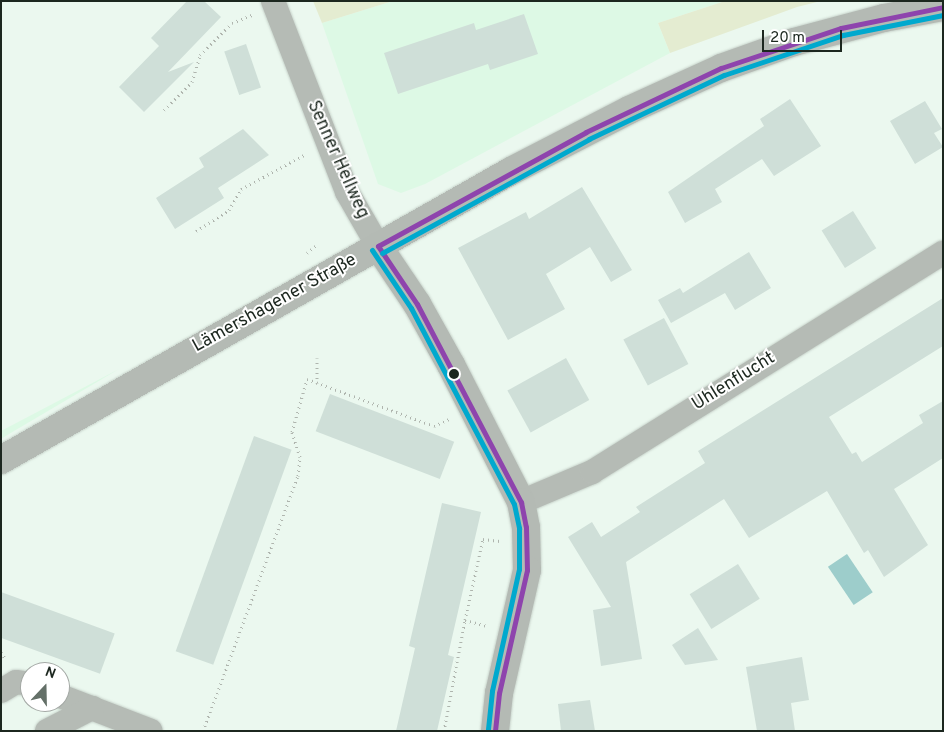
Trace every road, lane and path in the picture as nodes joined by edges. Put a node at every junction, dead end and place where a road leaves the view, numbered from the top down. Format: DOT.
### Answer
graph roads {
  1 [pos="274,3"];
  2 [pos="943,7"];
  3 [pos="164,110"];
  4 [pos="326,142"];
  5 [pos="196,231"];
  6 [pos="378,246"];
  7 [pos="943,253"];
  8 [pos="317,358"];
  9 [pos="317,383"];
  10 [pos="452,418"];
  11 [pos="1,460"];
  12 [pos="522,502"];
  13 [pos="527,543"];
  14 [pos="465,620"];
  15 [pos="514,633"];
  16 [pos="20,683"];
  17 [pos="1,691"];
  18 [pos="70,700"];
  19 [pos="92,708"];
  20 [pos="47,731"];
  21 [pos="151,731"];
  22 [pos="203,731"];
  23 [pos="444,731"];
  24 [pos="495,731"];
  1 -- 3 [label="path"];
  1 -- 4 [label="street, Senner Hellweg"];
  2 -- 6 [label="main road, Lämershagener Straße"];
  4 -- 5 [label="path"];
  4 -- 6 [label="street, Senner Hellweg"];
  6 -- 11 [label="main road, Lämershagener Straße"];
  6 -- 12 [label="main road, Senner Hellweg"];
  7 -- 12 [label="street, Uhlenflucht"];
  8 -- 9 [label="path"];
  9 -- 10 [label="path"];
  9 -- 22 [label="path"];
  12 -- 13 [label="main road, Senner Hellweg"];
  13 -- 14 [label="path"];
  13 -- 15 [label="main road, Senner Hellweg"];
  14 -- 15 [label="path"];
  14 -- 23 [label="path"];
  15 -- 24 [label="main road, Senner Hellweg"];
  16 -- 17 [label="street"];
  18 -- 19 [label="street"];
  19 -- 20 [label="street"];
  19 -- 21 [label="street"];
}
